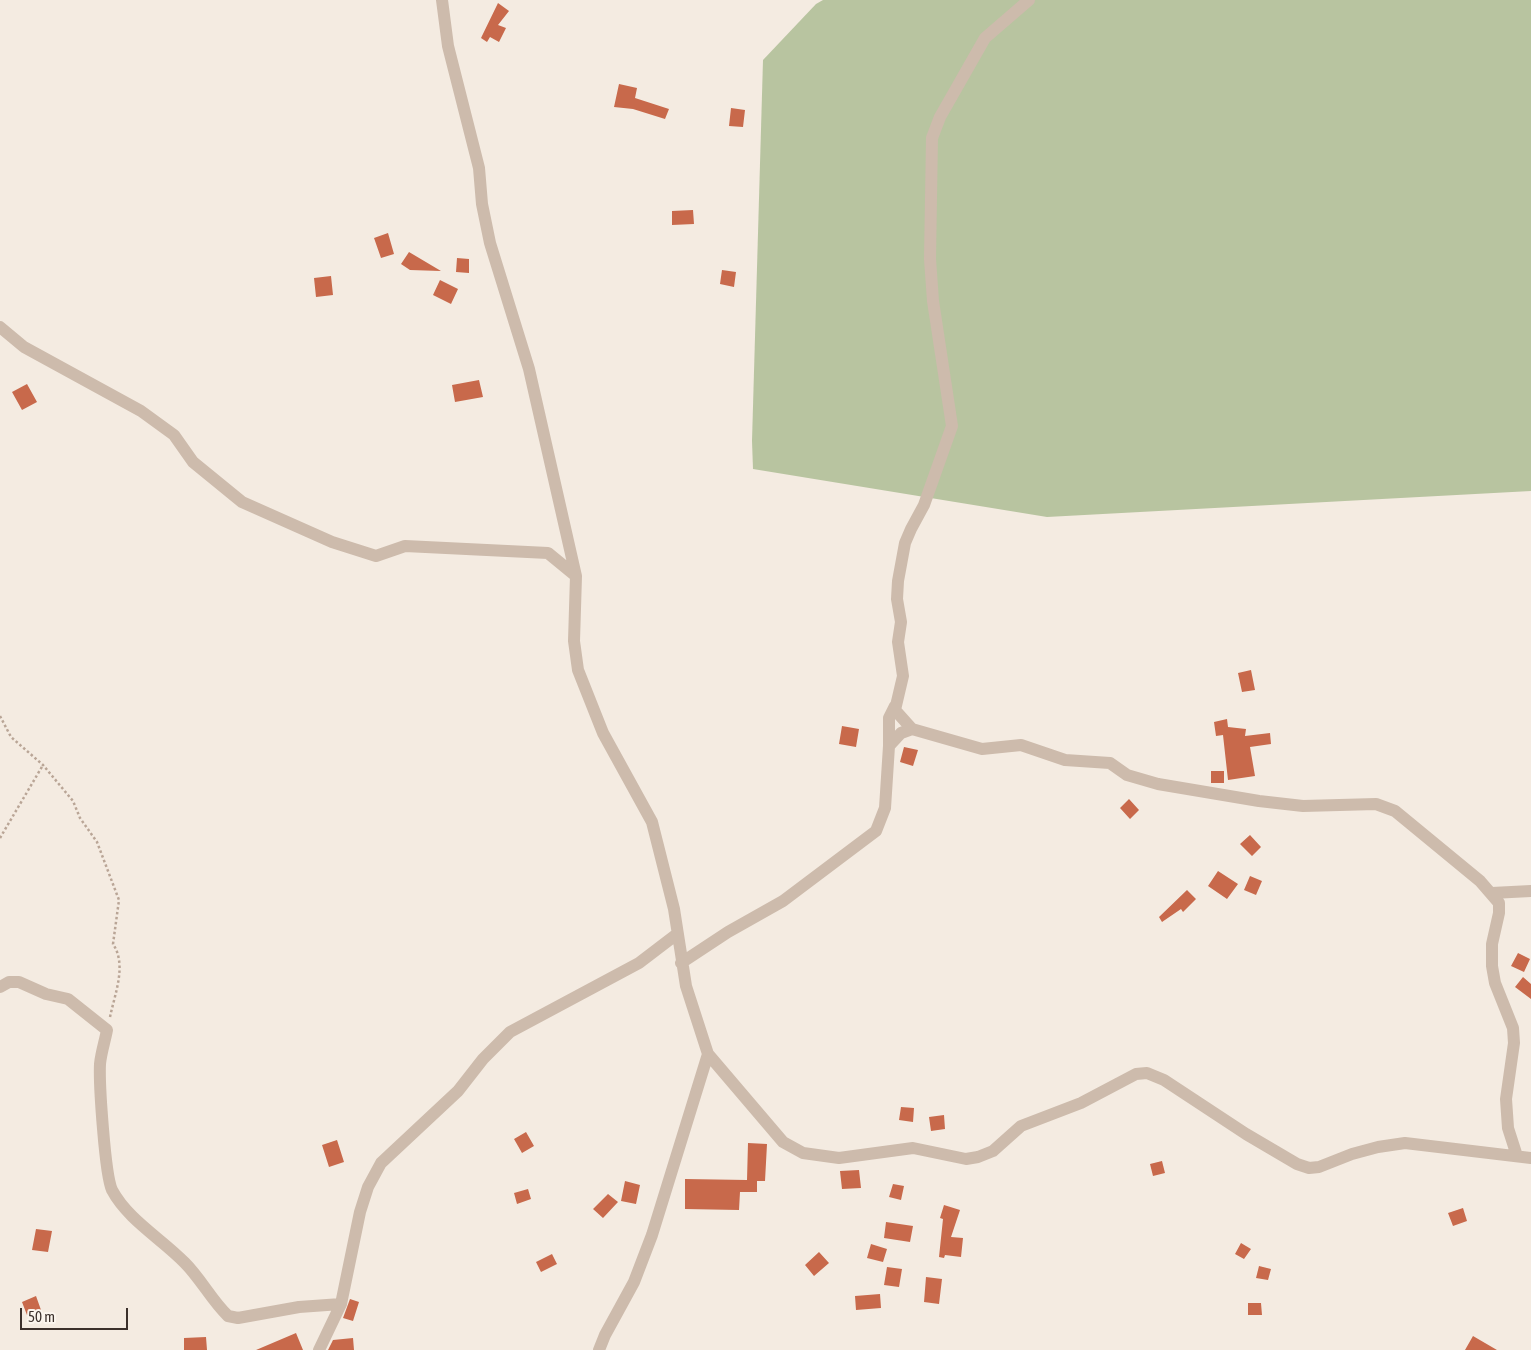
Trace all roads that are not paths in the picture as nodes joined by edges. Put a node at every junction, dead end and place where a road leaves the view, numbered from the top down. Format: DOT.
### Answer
graph roads {
  1 [pos="442,0"];
  2 [pos="1030,0"];
  3 [pos="0,326"];
  4 [pos="576,576"];
  5 [pos="895,706"];
  6 [pos="912,729"];
  7 [pos="889,746"];
  8 [pos="1531,892"];
  9 [pos="1492,893"];
  10 [pos="677,934"];
  11 [pos="681,963"];
  12 [pos="0,987"];
  13 [pos="708,1054"];
  14 [pos="1516,1156"];
  15 [pos="1531,1158"];
  16 [pos="341,1304"];
  17 [pos="319,1350"];
  18 [pos="600,1350"];
  1 -- 4 [label="street"];
  2 -- 5 [label="street"];
  3 -- 4 [label="street"];
  4 -- 10 [label="street"];
  5 -- 6 [label="street"];
  5 -- 7 [label="street"];
  6 -- 7 [label="street"];
  6 -- 9 [label="street"];
  7 -- 11 [label="street"];
  8 -- 9 [label="street"];
  9 -- 14 [label="street"];
  10 -- 11 [label="street"];
  10 -- 16 [label="street"];
  11 -- 13 [label="street"];
  12 -- 16 [label="street"];
  13 -- 14 [label="street"];
  13 -- 18 [label="street"];
  14 -- 15 [label="street"];
  16 -- 17 [label="street"];
}
